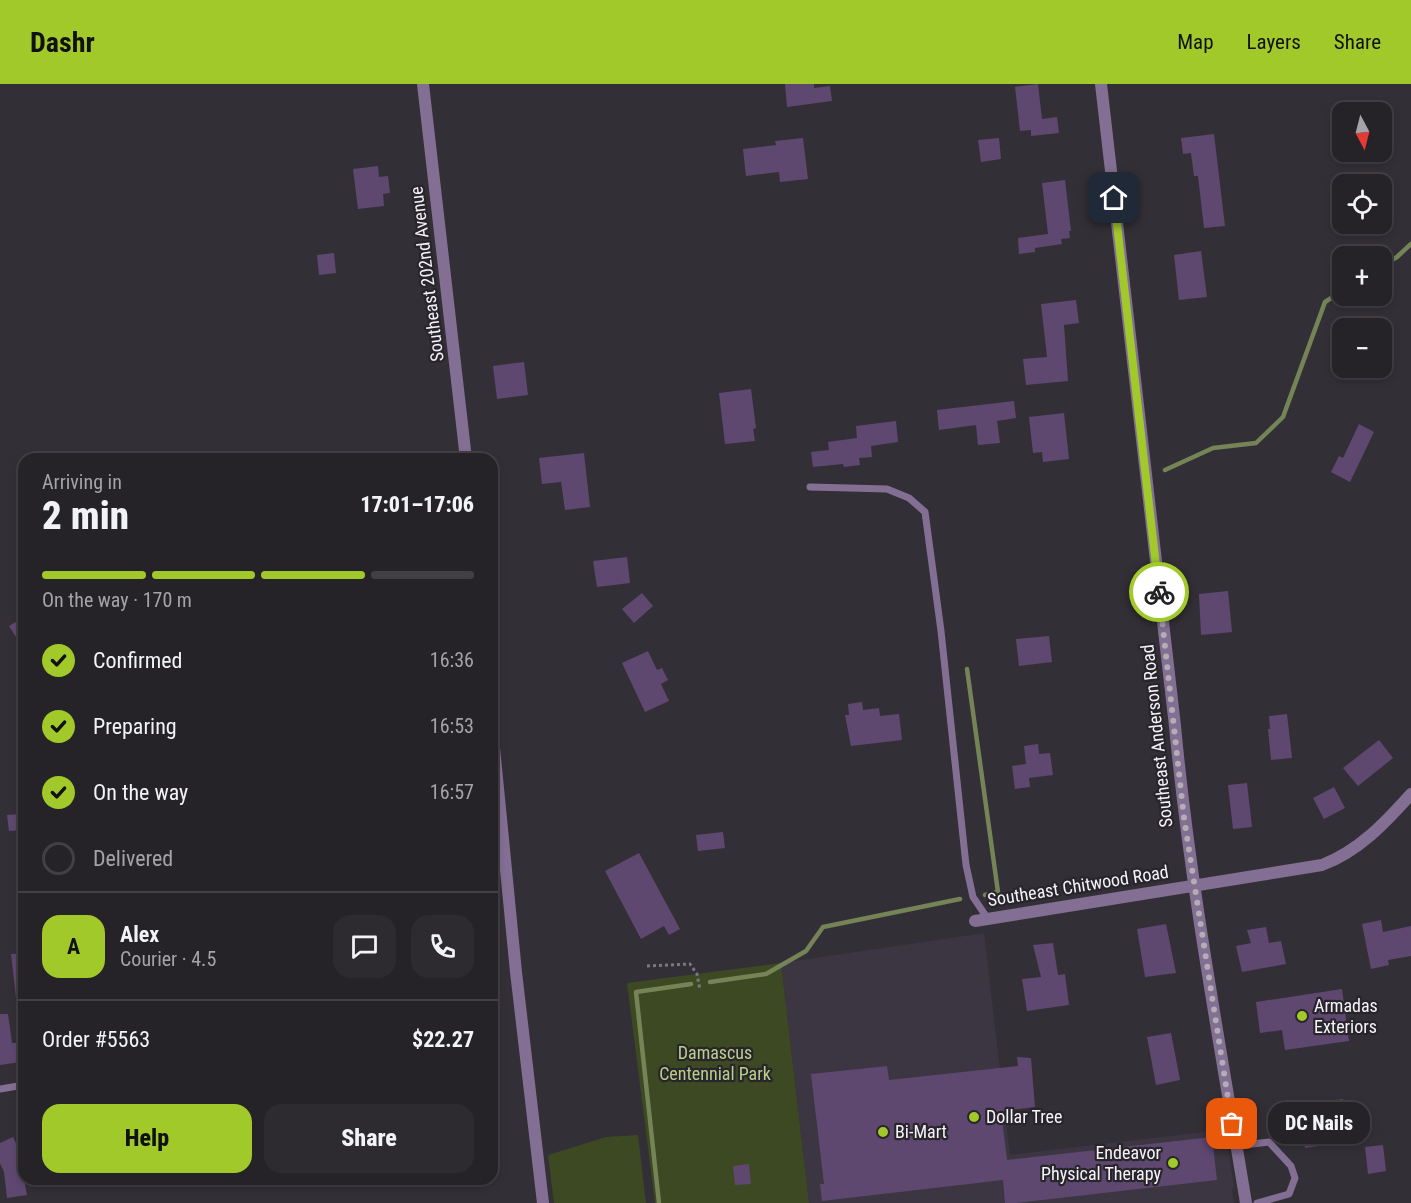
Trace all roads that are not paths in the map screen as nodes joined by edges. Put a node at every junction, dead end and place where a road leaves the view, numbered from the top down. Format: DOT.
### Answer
graph roads {
  1 [pos="423,84"];
  2 [pos="1101,84"];
  3 [pos="465,453"];
  4 [pos="810,487"];
  5 [pos="498,788"];
  6 [pos="1411,794"];
  7 [pos="1193,886"];
  8 [pos="988,919"];
  9 [pos="975,921"];
  10 [pos="18,1086"];
  11 [pos="0,1089"];
  12 [pos="1236,1146"];
  13 [pos="543,1203"];
  14 [pos="1246,1203"];
  15 [pos="1257,1203"];
  1 -- 3 [label="street, Southeast 202nd Avenue"];
  2 -- 7 [label="street, Southeast Anderson Road"];
  4 -- 8 [label="lane"];
  5 -- 13 [label="street"];
  6 -- 7 [label="street, Southeast Chitwood Road"];
  7 -- 8 [label="street, Southeast Chitwood Road"];
  7 -- 12 [label="street, Southeast Anderson Road"];
  8 -- 9 [label="street, Southeast Chitwood Road"];
  10 -- 11 [label="lane"];
  12 -- 14 [label="street, Southeast Anderson Road"];
  12 -- 15 [label="lane"];
}
